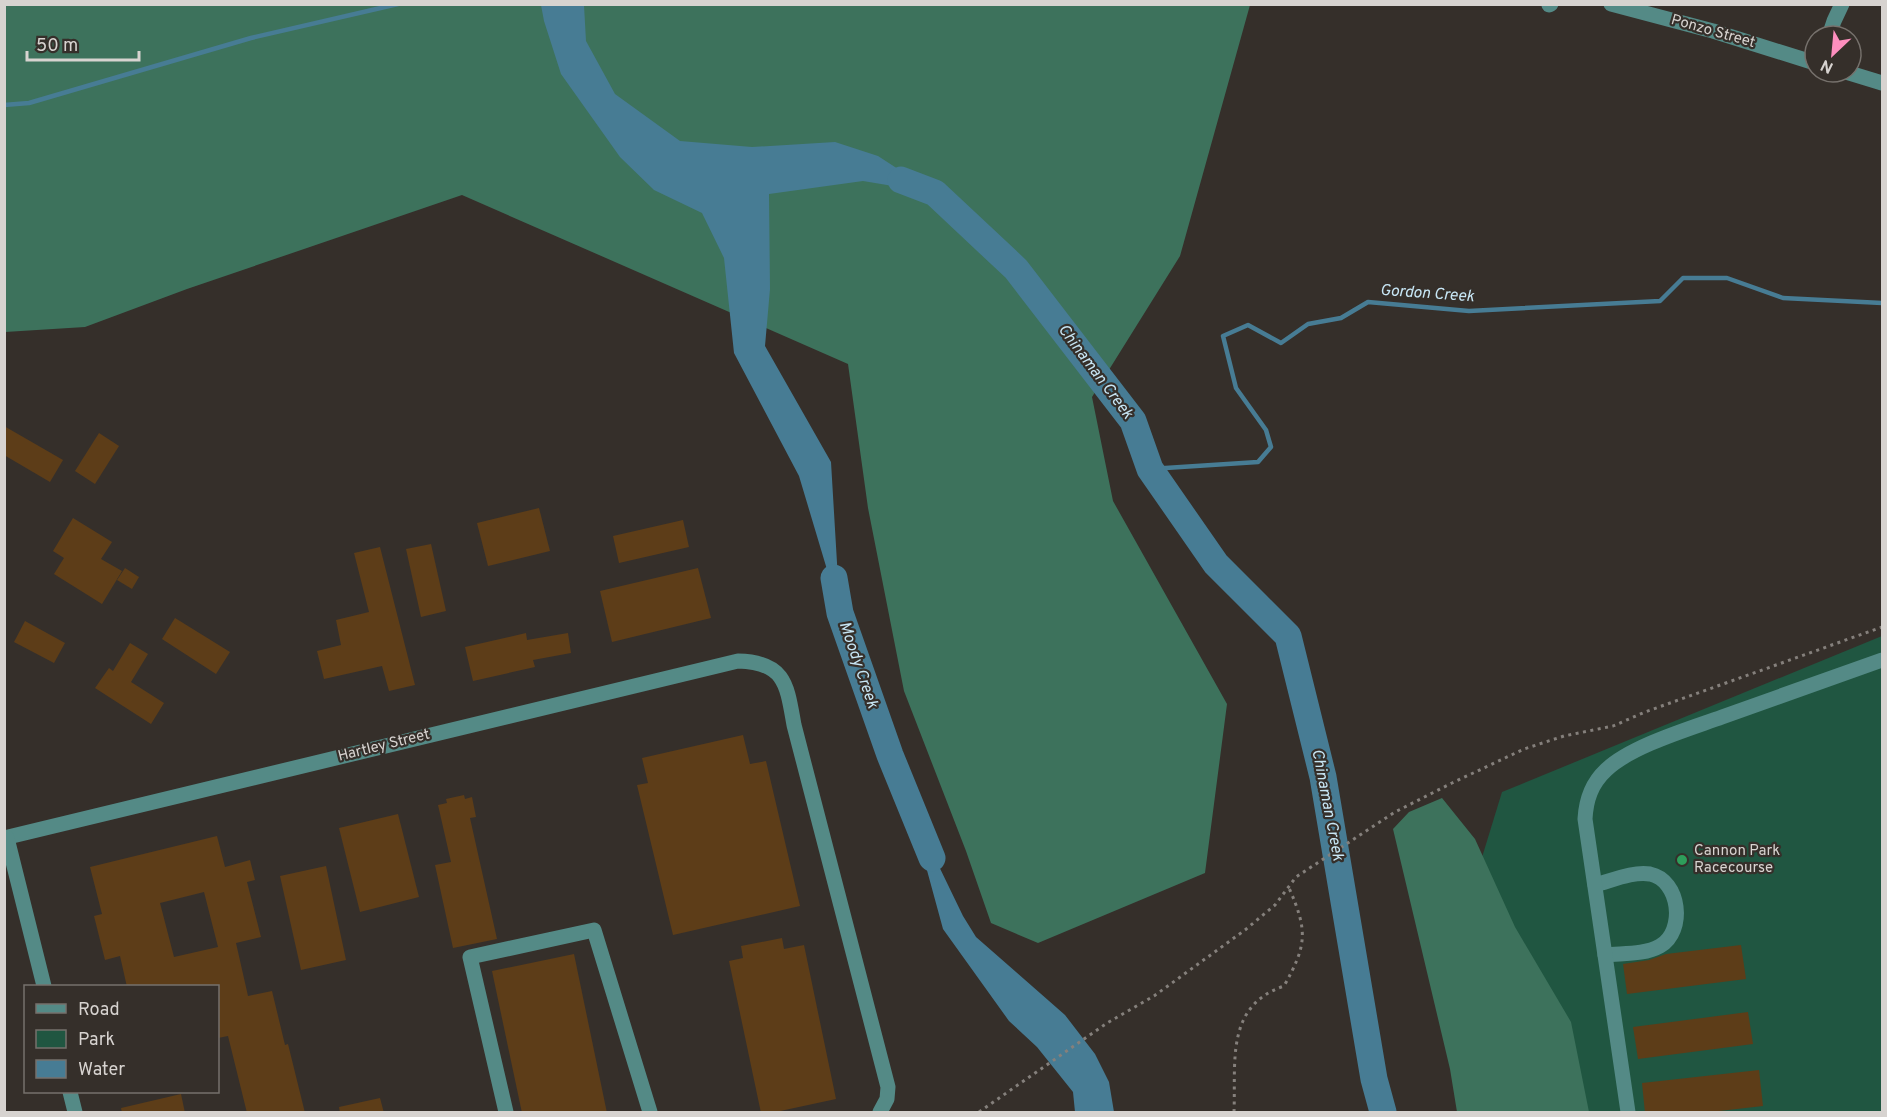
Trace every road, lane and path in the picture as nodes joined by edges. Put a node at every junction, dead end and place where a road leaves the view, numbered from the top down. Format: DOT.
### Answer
graph roads {
  1 [pos="1611,4"];
  2 [pos="1842,4"];
  3 [pos="1833,24"];
  4 [pos="1803,59"];
  5 [pos="1863,77"];
  6 [pos="1882,83"];
  7 [pos="1882,627"];
  8 [pos="1882,660"];
  9 [pos="6,838"];
  10 [pos="1595,885"];
  11 [pos="1288,887"];
  12 [pos="1605,955"];
  13 [pos="43,985"];
  14 [pos="70,1093"];
  15 [pos="882,1110"];
  16 [pos="75,1113"];
  17 [pos="506,1113"];
  18 [pos="650,1113"];
  19 [pos="979,1113"];
  20 [pos="1234,1113"];
  21 [pos="1628,1113"];
  1 -- 4 [label="street, Ponzo Street"];
  2 -- 3 [label="street"];
  5 -- 6 [label="street"];
  7 -- 11 [label="path"];
  8 -- 10 [label="street"];
  9 -- 13 [label="street"];
  9 -- 15 [label="street, Hartley Street"];
  10 -- 12 [label="street"];
  10 -- 12 [label="street"];
  11 -- 19 [label="path"];
  11 -- 20 [label="path"];
  12 -- 21 [label="street"];
  14 -- 16 [label="street"];
  17 -- 18 [label="street"];
}
